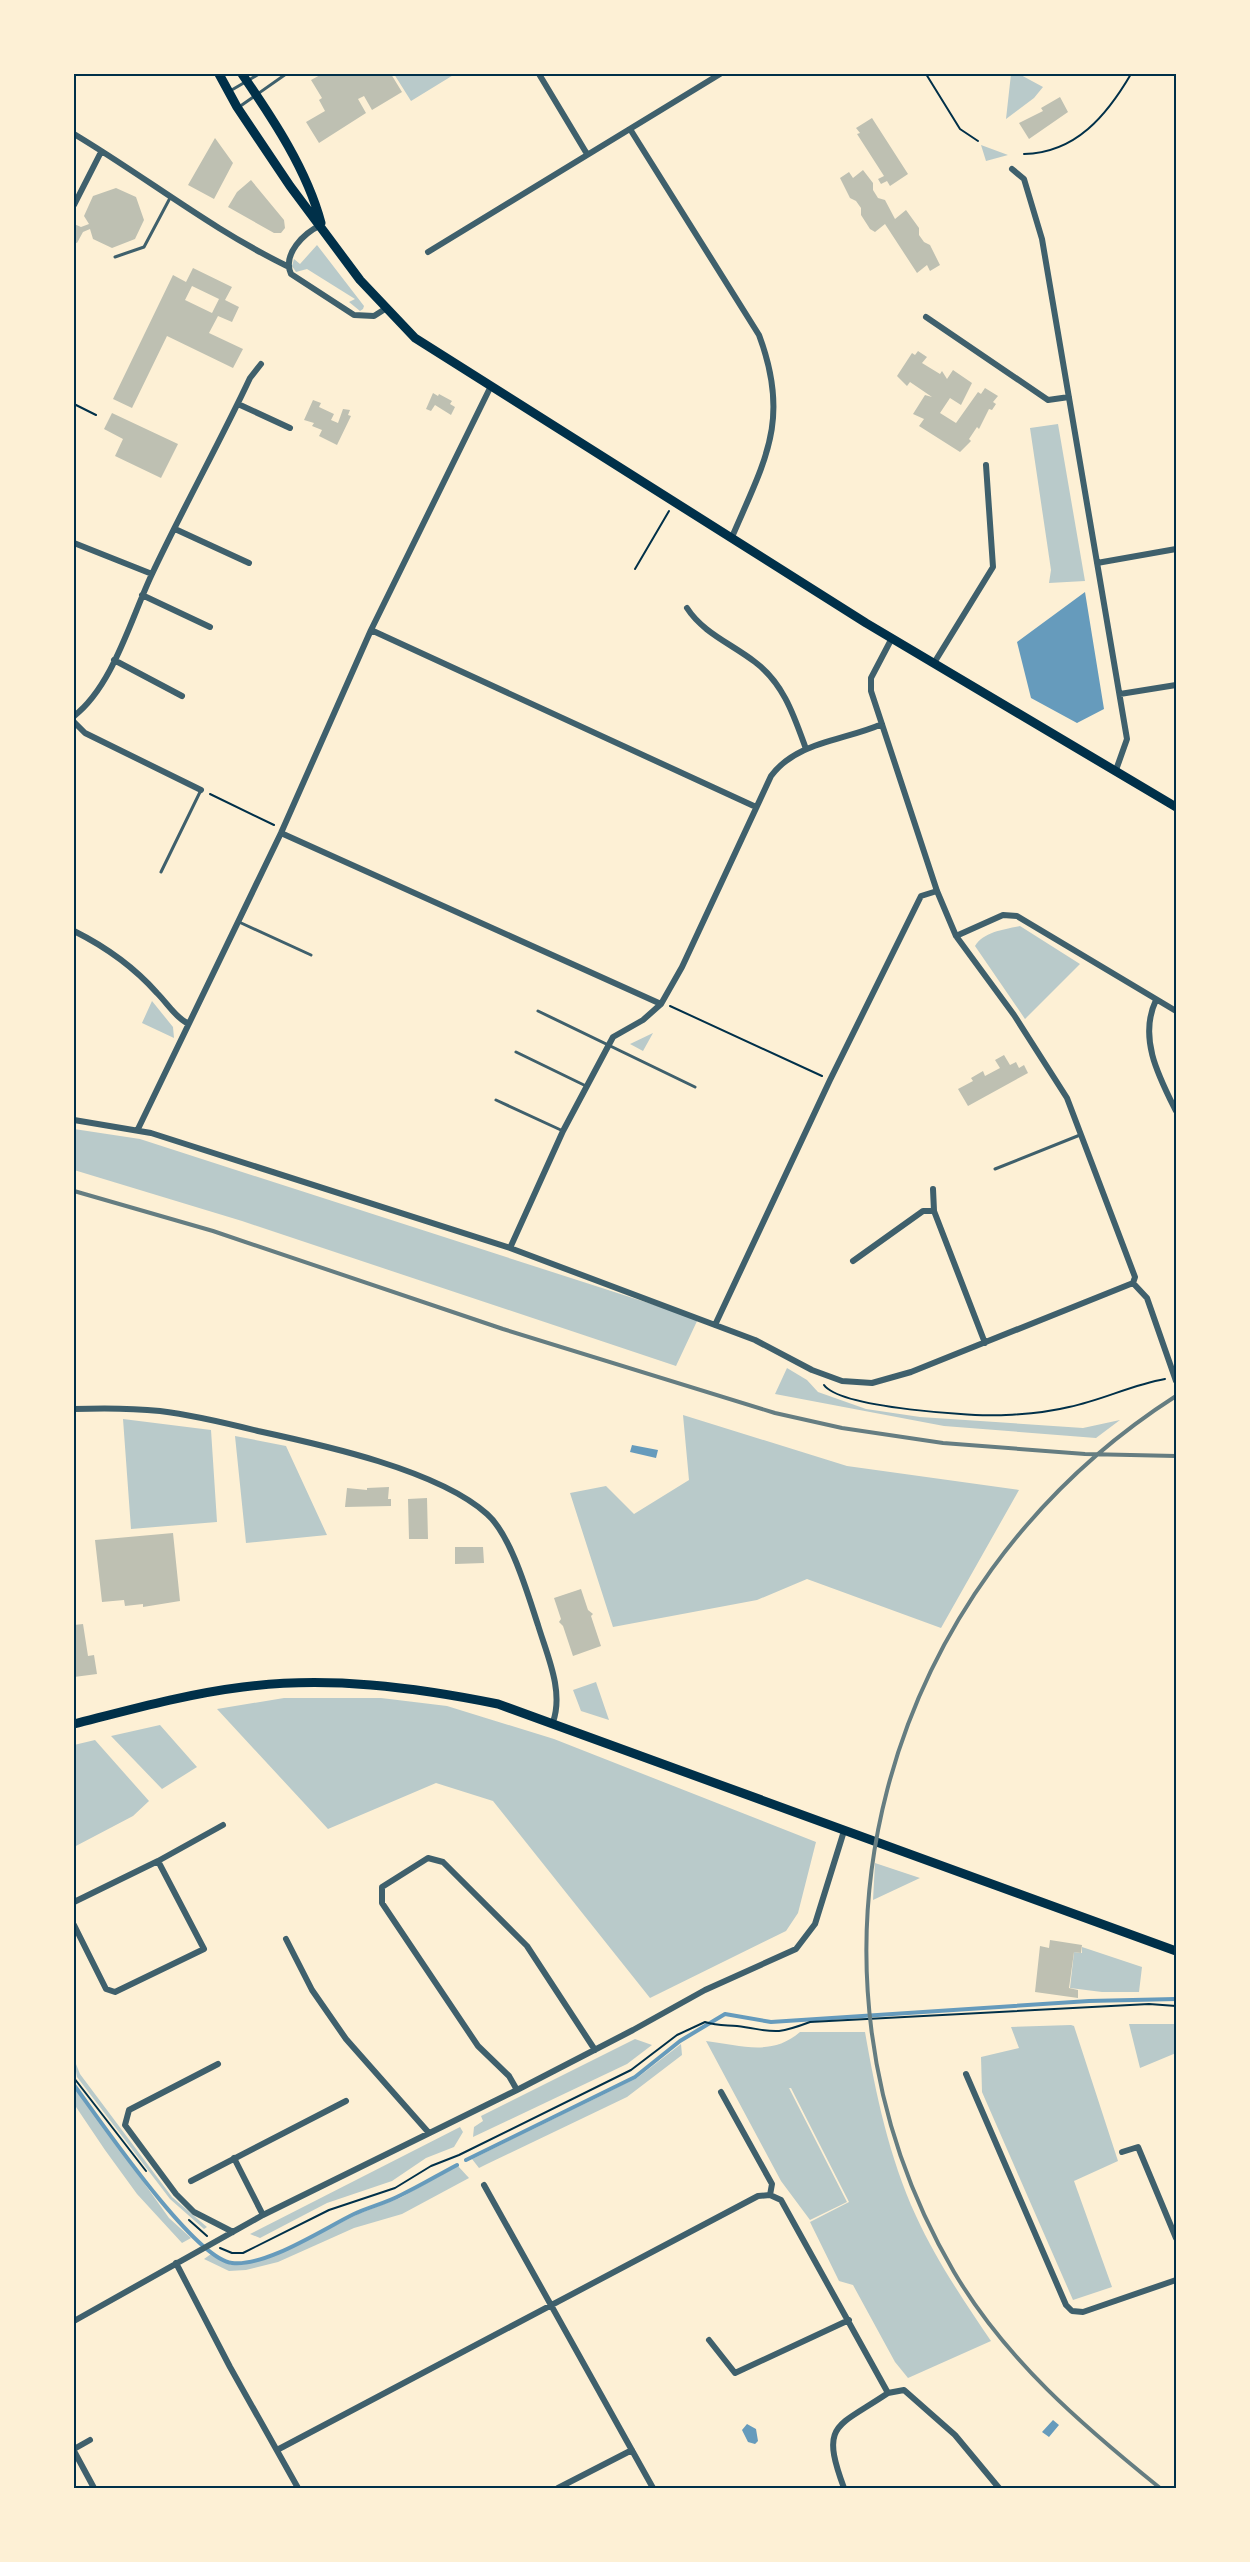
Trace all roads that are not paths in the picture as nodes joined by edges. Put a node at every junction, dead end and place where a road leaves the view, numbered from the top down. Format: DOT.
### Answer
graph roads {
  1 [pos="219,74"];
  2 [pos="259,74"];
  3 [pos="286,74"];
  4 [pos="539,74"];
  5 [pos="720,74"];
  6 [pos="244,77"];
  7 [pos="229,92"];
  8 [pos="257,95"];
  9 [pos="237,107"];
  10 [pos="630,129"];
  11 [pos="74,134"];
  12 [pos="101,152"];
  13 [pos="587,154"];
  14 [pos="1012,169"];
  15 [pos="170,198"];
  16 [pos="74,205"];
  17 [pos="321,225"];
  18 [pos="428,252"];
  19 [pos="115,257"];
  20 [pos="287,266"];
  21 [pos="385,309"];
  22 [pos="926,317"];
  23 [pos="261,364"];
  24 [pos="490,388"];
  25 [pos="1069,397"];
  26 [pos="238,404"];
  27 [pos="290,428"];
  28 [pos="986,465"];
  29 [pos="175,529"];
  30 [pos="732,537"];
  31 [pos="74,543"];
  32 [pos="1176,549"];
  33 [pos="249,563"];
  34 [pos="1097,563"];
  35 [pos="152,574"];
  36 [pos="142,595"];
  37 [pos="687,608"];
  38 [pos="210,627"];
  39 [pos="371,630"];
  40 [pos="892,638"];
  41 [pos="114,660"];
  42 [pos="934,663"];
  43 [pos="1176,685"];
  44 [pos="1120,694"];
  45 [pos="182,696"];
  46 [pos="74,716"];
  47 [pos="74,722"];
  48 [pos="882,724"];
  49 [pos="806,749"];
  50 [pos="1116,770"];
  51 [pos="201,790"];
  52 [pos="756,807"];
  53 [pos="1176,807"];
  54 [pos="281,833"];
  55 [pos="161,872"];
  56 [pos="937,891"];
  57 [pos="238,922"];
  58 [pos="74,931"];
  59 [pos="956,936"];
  60 [pos="311,955"];
  61 [pos="1156,1000"];
  62 [pos="661,1004"];
  63 [pos="538,1011"];
  64 [pos="1176,1011"];
  65 [pos="187,1023"];
  66 [pos="609,1044"];
  67 [pos="516,1052"];
  68 [pos="586,1086"];
  69 [pos="695,1087"];
  70 [pos="496,1100"];
  71 [pos="1176,1111"];
  72 [pos="74,1120"];
  73 [pos="138,1129"];
  74 [pos="563,1131"];
  75 [pos="1081,1134"];
  76 [pos="995,1168"];
  77 [pos="933,1189"];
  78 [pos="934,1211"];
  79 [pos="510,1248"];
  80 [pos="853,1261"];
  81 [pos="1133,1283"];
  82 [pos="715,1325"];
  83 [pos="985,1344"];
  84 [pos="1175,1379"];
  85 [pos="74,1409"];
  86 [pos="553,1722"];
  87 [pos="74,1724"];
  88 [pos="223,1825"];
  89 [pos="844,1831"];
  90 [pos="158,1861"];
  91 [pos="74,1902"];
  92 [pos="74,1925"];
  93 [pos="286,1938"];
  94 [pos="1176,1951"];
  95 [pos="595,2050"];
  96 [pos="218,2064"];
  97 [pos="966,2074"];
  98 [pos="517,2090"];
  99 [pos="721,2092"];
  100 [pos="346,2101"];
  101 [pos="429,2133"];
  102 [pos="1122,2152"];
  103 [pos="234,2158"];
  104 [pos="191,2181"];
  105 [pos="484,2185"];
  106 [pos="770,2195"];
  107 [pos="264,2215"];
  108 [pos="233,2232"];
  109 [pos="1176,2238"];
  110 [pos="176,2263"];
  111 [pos="1176,2280"];
  112 [pos="552,2306"];
  113 [pos="849,2320"];
  114 [pos="74,2321"];
  115 [pos="710,2340"];
  116 [pos="888,2393"];
  117 [pos="90,2440"];
  118 [pos="74,2450"];
  119 [pos="277,2450"];
  120 [pos="632,2450"];
  121 [pos="94,2488"];
  122 [pos="298,2488"];
  123 [pos="558,2488"];
  124 [pos="653,2488"];
  125 [pos="844,2488"];
  126 [pos="999,2488"];
  1 -- 7 [label="main road"];
  2 -- 6 [label="lane"];
  3 -- 8 [label="lane"];
  4 -- 13 [label="street"];
  5 -- 10 [label="street"];
  6 -- 7 [label="lane"];
  6 -- 8 [label="main road"];
  7 -- 9 [label="main road"];
  8 -- 9 [label="lane"];
  8 -- 17 [label="main road"];
  9 -- 17 [label="main road"];
  10 -- 13 [label="street"];
  10 -- 30 [label="street"];
  11 -- 12 [label="street"];
  12 -- 15 [label="street"];
  12 -- 16 [label="street"];
  13 -- 18 [label="street"];
  14 -- 25 [label="street"];
  15 -- 19 [label="lane"];
  15 -- 20 [label="street"];
  17 -- 20 [label="street"];
  17 -- 21 [label="main road"];
  20 -- 21 [label="street"];
  21 -- 24 [label="main road"];
  22 -- 25 [label="street"];
  23 -- 26 [label="street"];
  24 -- 30 [label="main road"];
  24 -- 39 [label="street"];
  25 -- 34 [label="street"];
  26 -- 27 [label="street"];
  26 -- 29 [label="street"];
  28 -- 42 [label="street"];
  29 -- 33 [label="street"];
  29 -- 35 [label="street"];
  30 -- 40 [label="main road"];
  31 -- 35 [label="street"];
  32 -- 34 [label="street"];
  34 -- 44 [label="street"];
  35 -- 36 [label="street"];
  36 -- 38 [label="street"];
  36 -- 41 [label="street"];
  37 -- 49 [label="street"];
  39 -- 52 [label="street"];
  39 -- 54 [label="street"];
  40 -- 42 [label="main road"];
  40 -- 48 [label="street"];
  41 -- 45 [label="street"];
  41 -- 46 [label="street"];
  42 -- 50 [label="main road"];
  43 -- 44 [label="street"];
  44 -- 50 [label="street"];
  47 -- 51 [label="street"];
  48 -- 49 [label="street"];
  48 -- 56 [label="street"];
  49 -- 52 [label="street"];
  50 -- 53 [label="main road"];
  51 -- 55 [label="lane"];
  52 -- 62 [label="street"];
  54 -- 57 [label="street"];
  54 -- 62 [label="street"];
  56 -- 59 [label="street"];
  56 -- 82 [label="street"];
  57 -- 60 [label="lane"];
  57 -- 65 [label="street"];
  58 -- 65 [label="street"];
  59 -- 61 [label="street"];
  59 -- 75 [label="street"];
  61 -- 64 [label="street"];
  61 -- 71 [label="street"];
  62 -- 66 [label="street"];
  63 -- 66 [label="lane"];
  65 -- 73 [label="street"];
  66 -- 68 [label="street"];
  66 -- 69 [label="lane"];
  67 -- 68 [label="lane"];
  68 -- 74 [label="street"];
  70 -- 74 [label="lane"];
  72 -- 73 [label="street"];
  73 -- 79 [label="street"];
  74 -- 79 [label="street"];
  75 -- 76 [label="lane"];
  75 -- 81 [label="street"];
  77 -- 78 [label="street"];
  78 -- 80 [label="street"];
  78 -- 83 [label="street"];
  79 -- 82 [label="street"];
  81 -- 83 [label="street"];
  81 -- 84 [label="street"];
  82 -- 83 [label="street"];
  85 -- 86 [label="street"];
  86 -- 87 [label="main road"];
  86 -- 89 [label="main road"];
  88 -- 90 [label="street"];
  89 -- 94 [label="main road"];
  89 -- 95 [label="street"];
  90 -- 91 [label="street"];
  90 -- 92 [label="street"];
  93 -- 101 [label="street"];
  95 -- 98 [label="street"];
  95 -- 98 [label="street"];
  96 -- 108 [label="street"];
  97 -- 111 [label="street"];
  98 -- 101 [label="street"];
  99 -- 106 [label="street"];
  100 -- 103 [label="street"];
  101 -- 107 [label="street"];
  102 -- 109 [label="street"];
  103 -- 104 [label="street"];
  103 -- 107 [label="street"];
  105 -- 112 [label="street"];
  106 -- 112 [label="street"];
  106 -- 113 [label="street"];
  107 -- 108 [label="street"];
  108 -- 110 [label="street"];
  110 -- 114 [label="street"];
  110 -- 119 [label="street"];
  112 -- 119 [label="street"];
  112 -- 120 [label="street"];
  113 -- 115 [label="street"];
  113 -- 116 [label="street"];
  116 -- 125 [label="street"];
  116 -- 126 [label="street"];
  117 -- 118 [label="street"];
  118 -- 121 [label="street"];
  119 -- 122 [label="street"];
  120 -- 123 [label="street"];
  120 -- 124 [label="street"];
}
